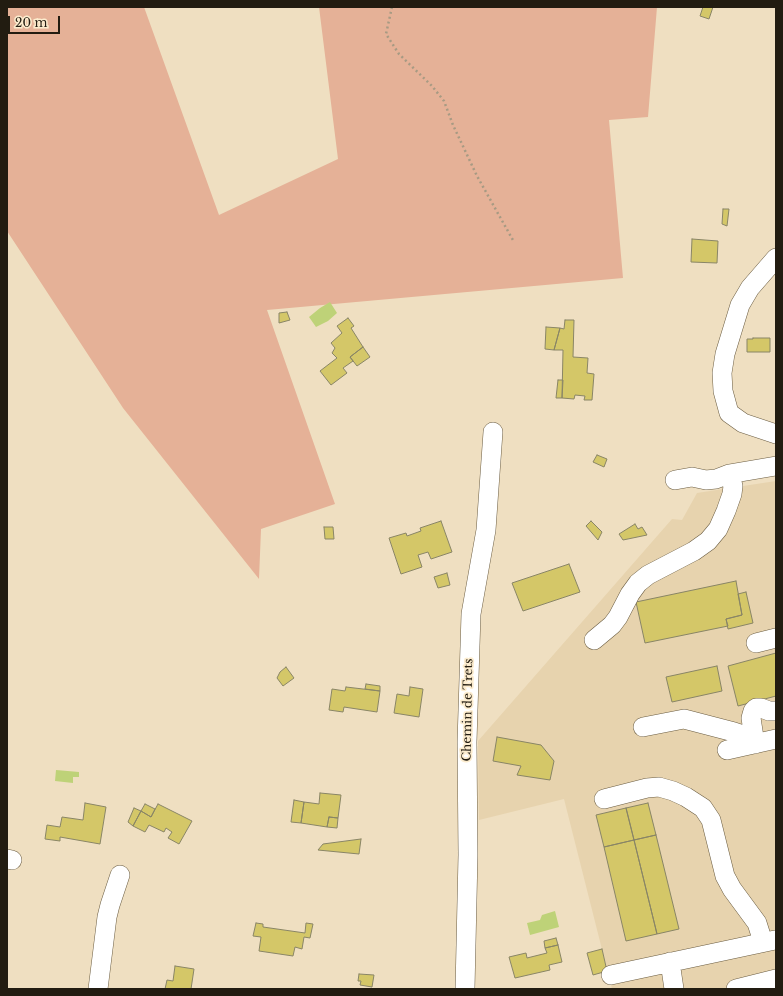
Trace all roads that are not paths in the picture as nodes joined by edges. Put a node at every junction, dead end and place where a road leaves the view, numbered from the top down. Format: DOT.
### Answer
graph roads {
  1 [pos="776,258"];
  2 [pos="493,432"];
  3 [pos="776,434"];
  4 [pos="776,466"];
  5 [pos="730,474"];
  6 [pos="675,480"];
  7 [pos="776,638"];
  8 [pos="594,640"];
  9 [pos="756,643"];
  10 [pos="776,711"];
  11 [pos="643,727"];
  12 [pos="776,739"];
  13 [pos="755,744"];
  14 [pos="727,750"];
  15 [pos="604,798"];
  16 [pos="120,875"];
  17 [pos="770,941"];
  18 [pos="670,962"];
  19 [pos="611,975"];
  20 [pos="776,979"];
  21 [pos="98,989"];
  22 [pos="465,989"];
  23 [pos="674,989"];
  24 [pos="736,989"];
  1 -- 3 [label="street"];
  2 -- 22 [label="street, Chemin de Trets"];
  4 -- 5 [label="street"];
  5 -- 6 [label="street"];
  5 -- 8 [label="street"];
  7 -- 9 [label="street"];
  10 -- 13 [label="street"];
  11 -- 13 [label="street"];
  12 -- 13 [label="street"];
  13 -- 14 [label="street"];
  15 -- 17 [label="street"];
  16 -- 21 [label="street"];
  17 -- 18 [label="street"];
  18 -- 19 [label="street"];
  18 -- 23 [label="street"];
  20 -- 24 [label="street"];
}
